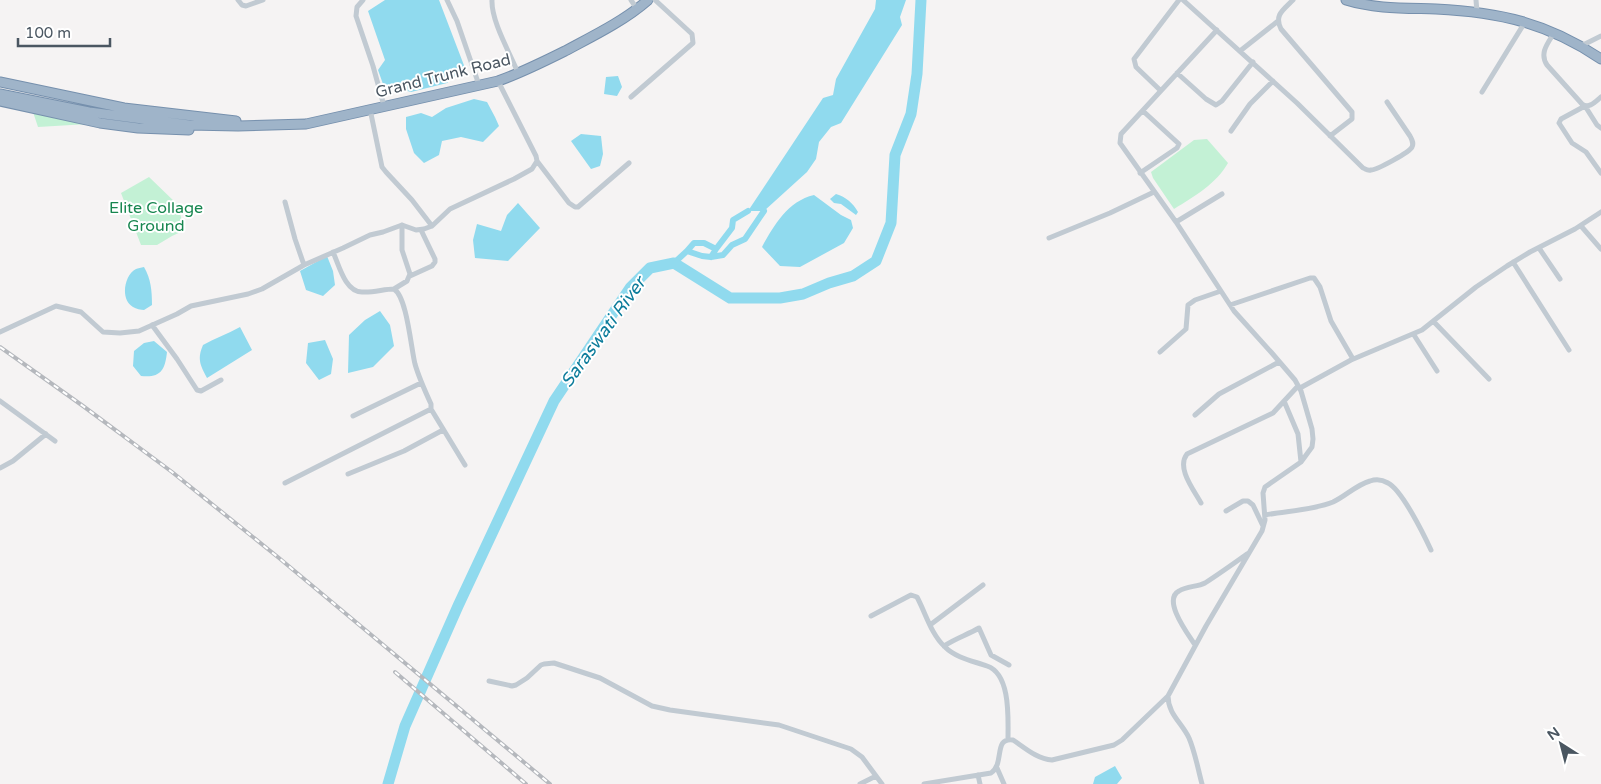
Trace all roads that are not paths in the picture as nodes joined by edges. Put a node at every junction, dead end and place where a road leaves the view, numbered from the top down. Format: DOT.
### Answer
graph roads {
  1 [pos="238,0"];
  2 [pos="263,0"];
  3 [pos="363,0"];
  4 [pos="447,0"];
  5 [pos="492,0"];
  6 [pos="631,0"];
  7 [pos="648,0"];
  8 [pos="655,0"];
  9 [pos="1183,0"];
  10 [pos="1293,0"];
  11 [pos="1346,0"];
  12 [pos="1476,0"];
  13 [pos="637,9"];
  14 [pos="1477,12"];
  15 [pos="1278,21"];
  16 [pos="1526,22"];
  17 [pos="1217,30"];
  18 [pos="1554,33"];
  19 [pos="1601,36"];
  20 [pos="1582,46"];
  21 [pos="1240,51"];
  22 [pos="1601,59"];
  23 [pos="1252,62"];
  24 [pos="1177,73"];
  25 [pos="519,74"];
  26 [pos="498,81"];
  27 [pos="1274,81"];
  28 [pos="0,82"];
  29 [pos="480,85"];
  30 [pos="1160,90"];
  31 [pos="1482,92"];
  32 [pos="0,94"];
  33 [pos="631,97"];
  34 [pos="1601,97"];
  35 [pos="0,101"];
  36 [pos="1387,102"];
  37 [pos="384,106"];
  38 [pos="1585,106"];
  39 [pos="0,107"];
  40 [pos="370,109"];
  41 [pos="1143,110"];
  42 [pos="139,124"];
  43 [pos="306,124"];
  44 [pos="258,125"];
  45 [pos="1601,128"];
  46 [pos="151,129"];
  47 [pos="1231,131"];
  48 [pos="1330,136"];
  49 [pos="537,161"];
  50 [pos="630,163"];
  51 [pos="1140,173"];
  52 [pos="1601,173"];
  53 [pos="1154,192"];
  54 [pos="1222,194"];
  55 [pos="285,202"];
  56 [pos="1601,212"];
  57 [pos="1176,222"];
  58 [pos="402,224"];
  59 [pos="432,226"];
  60 [pos="1581,226"];
  61 [pos="421,230"];
  62 [pos="1049,238"];
  63 [pos="1539,248"];
  64 [pos="1601,249"];
  65 [pos="333,252"];
  66 [pos="1513,262"];
  67 [pos="304,265"];
  68 [pos="410,276"];
  69 [pos="1560,279"];
  70 [pos="394,289"];
  71 [pos="1221,291"];
  72 [pos="1230,306"];
  73 [pos="1434,322"];
  74 [pos="152,325"];
  75 [pos="0,332"];
  76 [pos="1414,335"];
  77 [pos="1570,350"];
  78 [pos="1160,352"];
  79 [pos="1353,359"];
  80 [pos="1279,362"];
  81 [pos="1437,372"];
  82 [pos="1489,379"];
  83 [pos="221,380"];
  84 [pos="421,383"];
  85 [pos="1299,387"];
  86 [pos="0,401"];
  87 [pos="1284,401"];
  88 [pos="431,409"];
  89 [pos="1195,415"];
  90 [pos="353,416"];
  91 [pos="443,430"];
  92 [pos="46,434"];
  93 [pos="55,440"];
  94 [pos="1301,462"];
  95 [pos="465,465"];
  96 [pos="0,468"];
  97 [pos="348,474"];
  98 [pos="285,483"];
  99 [pos="1201,503"];
  100 [pos="1226,511"];
  101 [pos="1265,515"];
  102 [pos="1263,526"];
  103 [pos="1431,550"];
  104 [pos="1249,553"];
  105 [pos="983,585"];
  106 [pos="871,616"];
  107 [pos="930,625"];
  108 [pos="1195,645"];
  109 [pos="944,646"];
  110 [pos="1009,665"];
  111 [pos="489,681"];
  112 [pos="1168,696"];
  113 [pos="1008,739"];
  114 [pos="997,768"];
  115 [pos="978,775"];
  116 [pos="876,776"];
  117 [pos="860,784"];
  118 [pos="882,784"];
  119 [pos="924,784"];
  120 [pos="980,784"];
  121 [pos="1004,784"];
  122 [pos="1202,784"];
  1 -- 2 [label="street"];
  3 -- 37 [label="street"];
  4 -- 29 [label="street"];
  5 -- 25 [label="street"];
  6 -- 13 [label="street"];
  7 -- 13 [label="highway, Grand Trunk Road"];
  8 -- 33 [label="street"];
  9 -- 17 [label="street"];
  9 -- 30 [label="street"];
  10 -- 15 [label="street"];
  11 -- 14 [label="highway"];
  12 -- 14 [label="street"];
  13 -- 25 [label="highway, Grand Trunk Road"];
  14 -- 16 [label="highway"];
  15 -- 21 [label="street"];
  15 -- 48 [label="street"];
  16 -- 18 [label="highway"];
  16 -- 31 [label="street"];
  17 -- 21 [label="street"];
  17 -- 24 [label="street"];
  18 -- 20 [label="highway"];
  18 -- 38 [label="street"];
  19 -- 20 [label="street"];
  20 -- 22 [label="highway"];
  21 -- 23 [label="street"];
  23 -- 24 [label="street"];
  23 -- 27 [label="street"];
  24 -- 30 [label="street"];
  25 -- 26 [label="highway, Grand Trunk Road"];
  26 -- 29 [label="highway, Grand Trunk Road"];
  26 -- 49 [label="street"];
  27 -- 47 [label="street"];
  27 -- 48 [label="street"];
  28 -- 44 [label="highway"];
  29 -- 37 [label="highway, Grand Trunk Road"];
  30 -- 41 [label="street"];
  32 -- 42 [label="highway"];
  34 -- 38 [label="street"];
  35 -- 42 [label="highway"];
  36 -- 48 [label="street"];
  37 -- 40 [label="highway, Grand Trunk Road"];
  38 -- 45 [label="street"];
  38 -- 52 [label="street"];
  39 -- 46 [label="highway"];
  40 -- 43 [label="highway, Grand Trunk Road"];
  40 -- 59 [label="street"];
  41 -- 51 [label="street"];
  41 -- 51 [label="street"];
  42 -- 44 [label="highway"];
  42 -- 46 [label="highway"];
  43 -- 44 [label="highway, Grand Trunk Road"];
  43 -- 46 [label="highway"];
  49 -- 50 [label="street"];
  49 -- 59 [label="street"];
  51 -- 53 [label="street"];
  53 -- 57 [label="street"];
  53 -- 62 [label="street"];
  54 -- 57 [label="street"];
  55 -- 67 [label="street"];
  56 -- 60 [label="street"];
  57 -- 71 [label="street"];
  58 -- 61 [label="street"];
  58 -- 65 [label="street"];
  58 -- 68 [label="street"];
  59 -- 61 [label="street"];
  60 -- 63 [label="street"];
  60 -- 64 [label="street"];
  61 -- 68 [label="street"];
  63 -- 66 [label="street"];
  63 -- 69 [label="street"];
  65 -- 67 [label="street"];
  65 -- 70 [label="street"];
  66 -- 73 [label="street"];
  66 -- 77 [label="street"];
  67 -- 74 [label="street"];
  68 -- 70 [label="street"];
  70 -- 84 [label="street"];
  71 -- 72 [label="street"];
  71 -- 78 [label="street"];
  72 -- 79 [label="street"];
  72 -- 80 [label="street"];
  73 -- 76 [label="street"];
  73 -- 82 [label="street"];
  74 -- 75 [label="street"];
  74 -- 83 [label="street"];
  76 -- 79 [label="street"];
  76 -- 81 [label="street"];
  79 -- 85 [label="street"];
  80 -- 85 [label="street"];
  80 -- 89 [label="street"];
  84 -- 88 [label="street"];
  84 -- 90 [label="street"];
  85 -- 87 [label="street"];
  85 -- 94 [label="street"];
  86 -- 92 [label="street"];
  87 -- 94 [label="street"];
  87 -- 99 [label="street"];
  88 -- 91 [label="street"];
  88 -- 98 [label="street"];
  91 -- 95 [label="street"];
  91 -- 97 [label="street"];
  92 -- 93 [label="street"];
  92 -- 96 [label="street"];
  94 -- 101 [label="street"];
  100 -- 102 [label="street"];
  101 -- 102 [label="street"];
  101 -- 103 [label="street"];
  102 -- 104 [label="street"];
  104 -- 108 [label="street"];
  104 -- 108 [label="street"];
  105 -- 107 [label="street"];
  106 -- 107 [label="street"];
  107 -- 109 [label="street"];
  108 -- 112 [label="street"];
  109 -- 110 [label="street"];
  109 -- 113 [label="street"];
  111 -- 116 [label="street"];
  112 -- 113 [label="street"];
  112 -- 122 [label="street"];
  113 -- 114 [label="street"];
  114 -- 115 [label="street"];
  114 -- 121 [label="street"];
  115 -- 119 [label="street"];
  115 -- 120 [label="street"];
  116 -- 117 [label="street"];
  116 -- 118 [label="street"];
}
